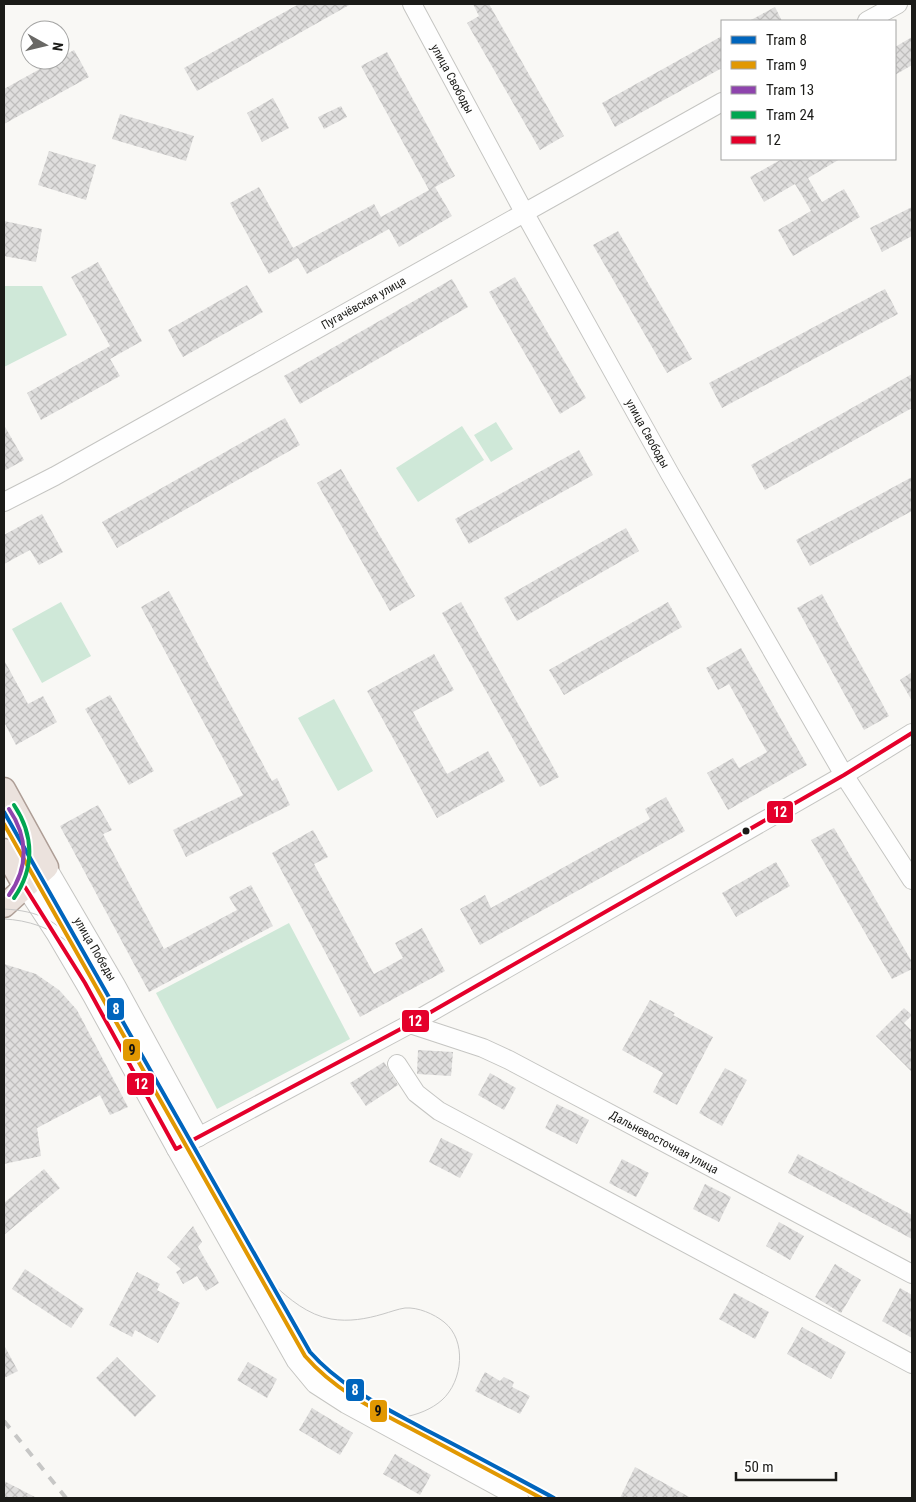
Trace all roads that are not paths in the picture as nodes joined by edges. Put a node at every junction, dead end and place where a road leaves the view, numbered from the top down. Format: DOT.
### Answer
graph roads {
  1 [pos="412,4"];
  2 [pos="898,4"];
  3 [pos="869,20"];
  4 [pos="721,103"];
  5 [pos="524,212"];
  6 [pos="4,502"];
  7 [pos="912,733"];
  8 [pos="844,775"];
  9 [pos="4,789"];
  10 [pos="4,850"];
  11 [pos="47,867"];
  12 [pos="912,880"];
  13 [pos="25,887"];
  14 [pos="4,906"];
  15 [pos="410,1024"];
  16 [pos="397,1064"];
  17 [pos="199,1137"];
  18 [pos="176,1149"];
  19 [pos="912,1274"];
  20 [pos="912,1364"];
  21 [pos="519,1498"];
  1 -- 5 [label="street, улица Свободы"];
  2 -- 3 [label="street"];
  4 -- 5 [label="street, Пугачёвская улица"];
  5 -- 6 [label="street, Пугачёвская улица"];
  5 -- 8 [label="street, улица Свободы"];
  7 -- 8 [label="street"];
  8 -- 12 [label="street, улица Свободы"];
  8 -- 15 [label="street"];
  9 -- 11 [label="main road, улица Победы"];
  10 -- 13 [label="main road"];
  11 -- 13 [label="main road"];
  11 -- 17 [label="street, улица Победы"];
  13 -- 14 [label="main road"];
  13 -- 18 [label="street"];
  15 -- 17 [label="street"];
  15 -- 19 [label="street, Дальневосточная улица"];
  16 -- 20 [label="street"];
  17 -- 18 [label="street"];
  18 -- 21 [label="street"];
}
